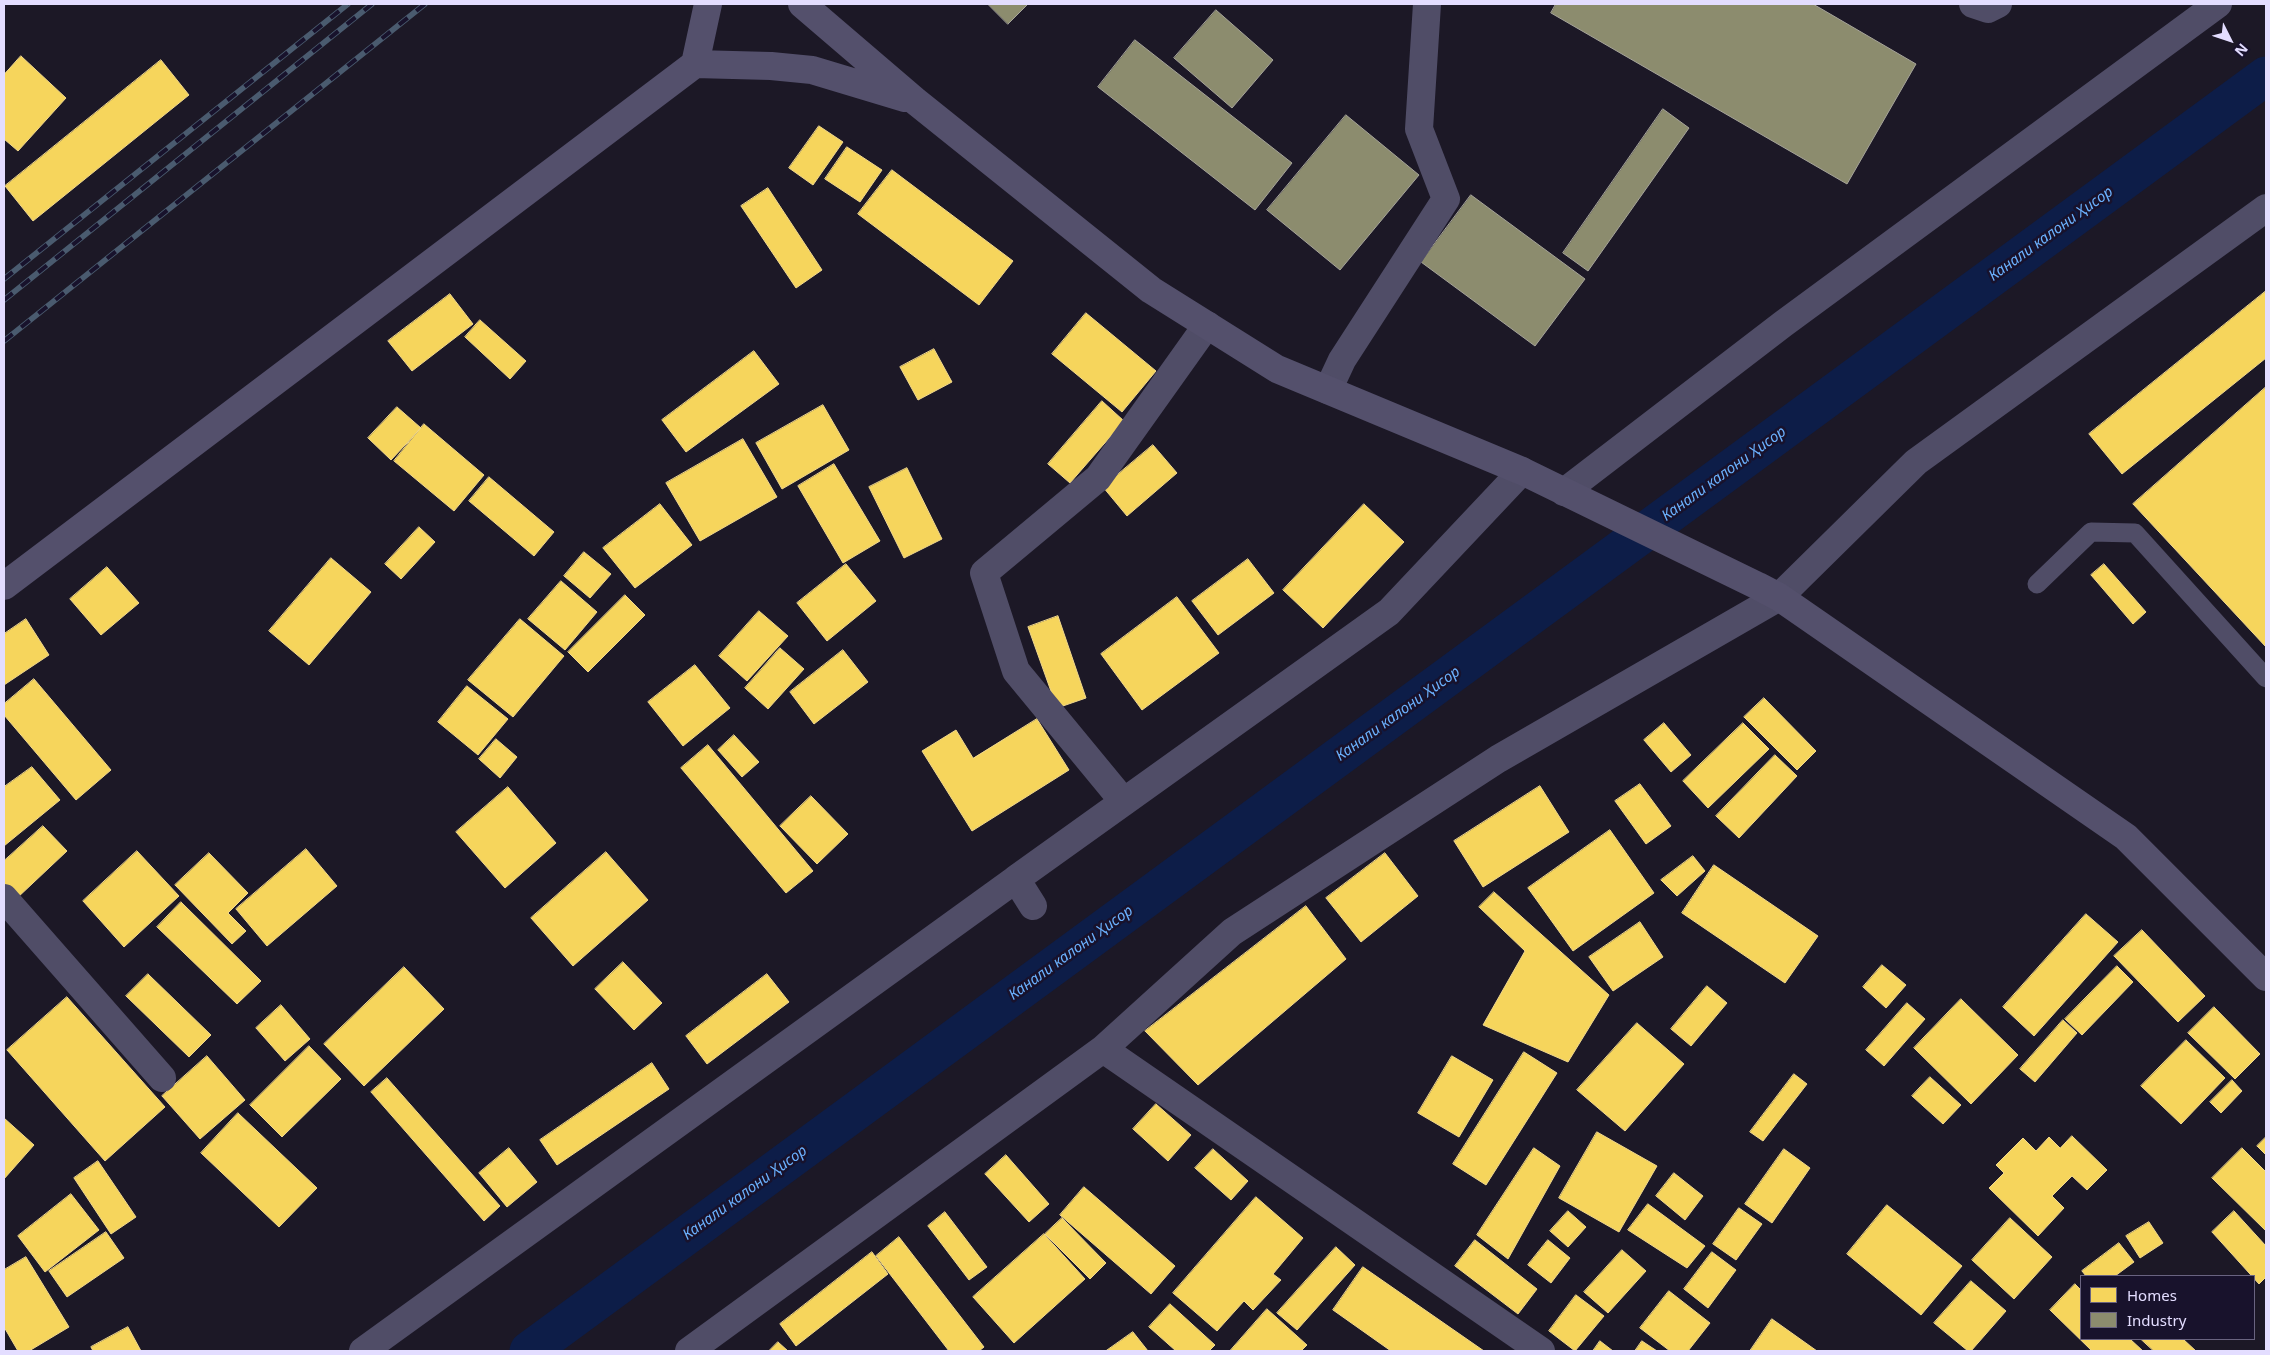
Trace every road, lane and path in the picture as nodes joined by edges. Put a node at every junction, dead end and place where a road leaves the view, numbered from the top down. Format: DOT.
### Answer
graph roads {
  1 [pos="708,4"];
  2 [pos="802,4"];
  3 [pos="1427,4"];
  4 [pos="1973,4"];
  5 [pos="1998,4"];
  6 [pos="2218,4"];
  7 [pos="695,64"];
  8 [pos="914,100"];
  9 [pos="2266,208"];
  10 [pos="1207,325"];
  11 [pos="1328,390"];
  12 [pos="1522,470"];
  13 [pos="1568,493"];
  14 [pos="2037,584"];
  15 [pos="4,586"];
  16 [pos="1769,591"];
  17 [pos="2266,678"];
  18 [pos="1124,802"];
  19 [pos="1016,879"];
  20 [pos="4,898"];
  21 [pos="1033,906"];
  22 [pos="2266,977"];
  23 [pos="1103,1049"];
  24 [pos="162,1078"];
  25 [pos="364,1351"];
  26 [pos="690,1351"];
  27 [pos="1541,1351"];
  1 -- 7 [label="main road"];
  2 -- 8 [label="main road"];
  3 -- 11 [label="street"];
  4 -- 5 [label="street"];
  6 -- 13 [label="street"];
  7 -- 8 [label="main road"];
  7 -- 15 [label="main road"];
  8 -- 10 [label="main road"];
  9 -- 16 [label="street"];
  10 -- 11 [label="main road"];
  10 -- 18 [label="street"];
  11 -- 12 [label="main road"];
  12 -- 13 [label="main road"];
  12 -- 18 [label="street"];
  13 -- 16 [label="main road"];
  14 -- 17 [label="lane"];
  16 -- 22 [label="main road"];
  16 -- 23 [label="street"];
  18 -- 19 [label="street"];
  19 -- 21 [label="street"];
  19 -- 25 [label="street"];
  20 -- 24 [label="street"];
  23 -- 26 [label="street"];
  23 -- 27 [label="street"];
}
